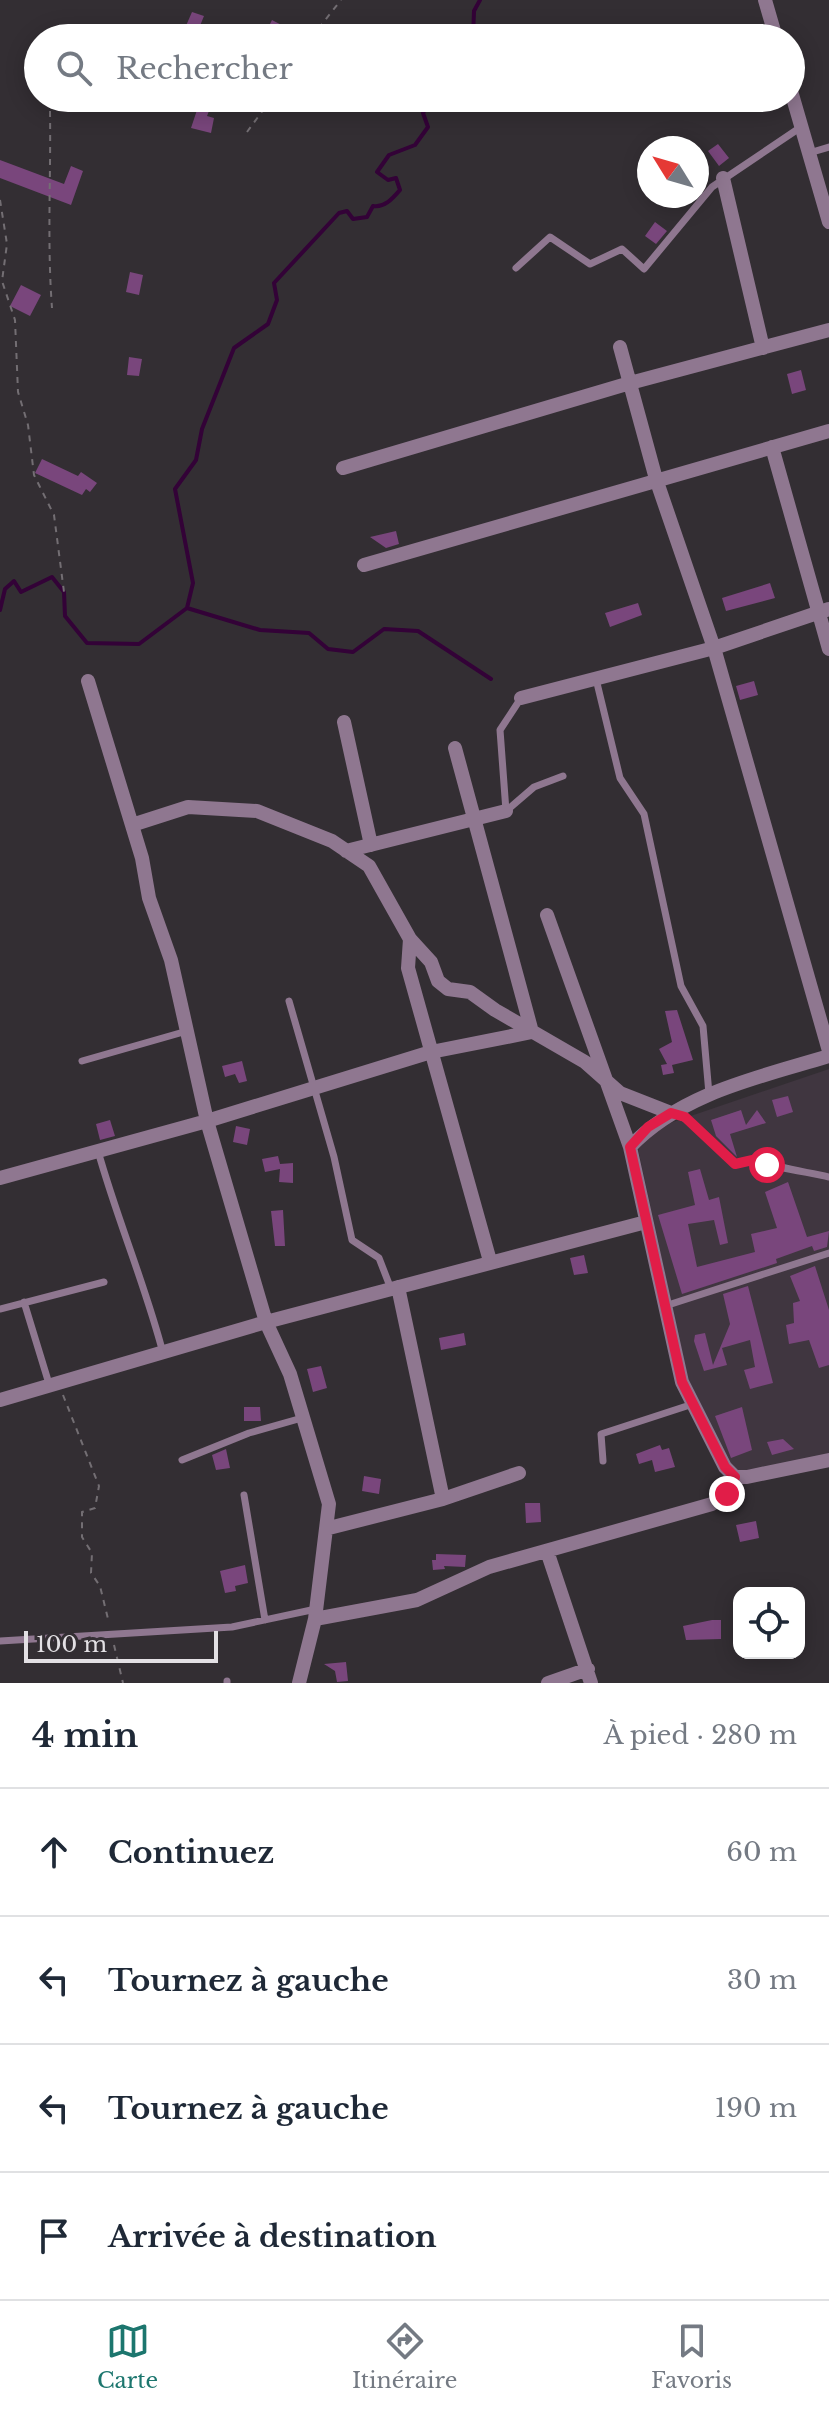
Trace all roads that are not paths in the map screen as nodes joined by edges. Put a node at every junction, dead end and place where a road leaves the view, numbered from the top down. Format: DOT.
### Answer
graph roads {
  1 [pos="765,0"];
  2 [pos="772,24"];
  3 [pos="797,112"];
  4 [pos="802,127"];
  5 [pos="829,147"];
  6 [pos="809,153"];
  7 [pos="723,178"];
  8 [pos="829,222"];
  9 [pos="516,268"];
  10 [pos="829,330"];
  11 [pos="620,347"];
  12 [pos="763,348"];
  13 [pos="630,383"];
  14 [pos="829,431"];
  15 [pos="772,447"];
  16 [pos="343,468"];
  17 [pos="656,479"];
  18 [pos="364,565"];
  19 [pos="823,611"];
  20 [pos="714,648"];
  21 [pos="829,649"];
  22 [pos="595,679"];
  23 [pos="88,681"];
  24 [pos="521,698"];
  25 [pos="344,722"];
  26 [pos="455,748"];
  27 [pos="563,776"];
  28 [pos="506,811"];
  29 [pos="474,820"];
  30 [pos="132,825"];
  31 [pos="371,845"];
  32 [pos="346,851"];
  33 [pos="547,915"];
  34 [pos="410,939"];
  35 [pos="289,1001"];
  36 [pos="187,1031"];
  37 [pos="532,1032"];
  38 [pos="431,1052"];
  39 [pos="829,1053"];
  40 [pos="82,1061"];
  41 [pos="604,1081"];
  42 [pos="315,1087"];
  43 [pos="709,1096"];
  44 [pos="671,1113"];
  45 [pos="207,1121"];
  46 [pos="630,1147"];
  47 [pos="98,1151"];
  48 [pos="829,1177"];
  49 [pos="0,1178"];
  50 [pos="646,1222"];
  51 [pos="829,1253"];
  52 [pos="490,1261"];
  53 [pos="104,1282"];
  54 [pos="395,1288"];
  55 [pos="24,1302"];
  56 [pos="665,1306"];
  57 [pos="0,1309"];
  58 [pos="266,1322"];
  59 [pos="163,1353"];
  60 [pos="52,1386"];
  61 [pos="0,1400"];
  62 [pos="693,1404"];
  63 [pos="302,1418"];
  64 [pos="182,1460"];
  65 [pos="829,1460"];
  66 [pos="603,1461"];
  67 [pos="519,1473"];
  68 [pos="735,1477"];
  69 [pos="244,1495"];
  70 [pos="443,1499"];
  71 [pos="329,1528"];
  72 [pos="547,1551"];
  73 [pos="316,1614"];
  74 [pos="265,1620"];
  75 [pos="0,1641"];
  76 [pos="590,1676"];
  77 [pos="299,1683"];
  78 [pos="548,1683"];
  1 -- 2 [label="street"];
  3 -- 4 [label="street"];
  4 -- 6 [label="street"];
  4 -- 7 [label="lane"];
  5 -- 6 [label="lane"];
  6 -- 8 [label="street"];
  7 -- 9 [label="lane"];
  7 -- 12 [label="street"];
  10 -- 12 [label="street"];
  11 -- 13 [label="street"];
  12 -- 13 [label="street"];
  13 -- 16 [label="street"];
  13 -- 17 [label="street"];
  14 -- 15 [label="street"];
  15 -- 17 [label="street"];
  15 -- 19 [label="street"];
  17 -- 18 [label="street"];
  17 -- 20 [label="street"];
  19 -- 20 [label="street"];
  19 -- 21 [label="street"];
  20 -- 22 [label="street"];
  20 -- 39 [label="street"];
  22 -- 24 [label="street"];
  22 -- 43 [label="lane"];
  23 -- 30 [label="street"];
  24 -- 28 [label="lane"];
  25 -- 31 [label="street"];
  26 -- 29 [label="street"];
  27 -- 28 [label="lane"];
  28 -- 29 [label="street"];
  29 -- 31 [label="street"];
  29 -- 37 [label="street"];
  30 -- 32 [label="street"];
  30 -- 36 [label="street"];
  31 -- 32 [label="street"];
  32 -- 34 [label="street"];
  33 -- 41 [label="street"];
  34 -- 37 [label="street"];
  34 -- 38 [label="street"];
  35 -- 42 [label="lane"];
  36 -- 40 [label="lane"];
  36 -- 45 [label="street"];
  37 -- 38 [label="street"];
  37 -- 41 [label="street"];
  38 -- 42 [label="street"];
  38 -- 52 [label="street"];
  39 -- 43 [label="street"];
  41 -- 44 [label="street"];
  41 -- 46 [label="street"];
  42 -- 45 [label="street"];
  42 -- 54 [label="lane"];
  43 -- 44 [label="street"];
  44 -- 46 [label="street"];
  44 -- 48 [label="lane"];
  45 -- 47 [label="street"];
  45 -- 58 [label="street"];
  46 -- 50 [label="street"];
  47 -- 49 [label="street"];
  47 -- 59 [label="lane"];
  50 -- 52 [label="street"];
  50 -- 56 [label="street"];
  51 -- 56 [label="lane"];
  52 -- 54 [label="street"];
  53 -- 55 [label="lane"];
  54 -- 58 [label="street"];
  54 -- 70 [label="street"];
  55 -- 57 [label="lane"];
  55 -- 60 [label="lane"];
  56 -- 62 [label="street"];
  58 -- 59 [label="street"];
  58 -- 63 [label="street"];
  59 -- 60 [label="street"];
  60 -- 61 [label="street"];
  62 -- 66 [label="lane"];
  62 -- 68 [label="street"];
  63 -- 64 [label="lane"];
  63 -- 71 [label="street"];
  65 -- 68 [label="street"];
  67 -- 70 [label="street"];
  68 -- 72 [label="street"];
  69 -- 74 [label="lane"];
  70 -- 71 [label="street"];
  71 -- 73 [label="street"];
  72 -- 73 [label="street"];
  72 -- 76 [label="street"];
  73 -- 74 [label="lane"];
  73 -- 77 [label="street"];
  74 -- 75 [label="lane"];
  76 -- 78 [label="street"];
}
